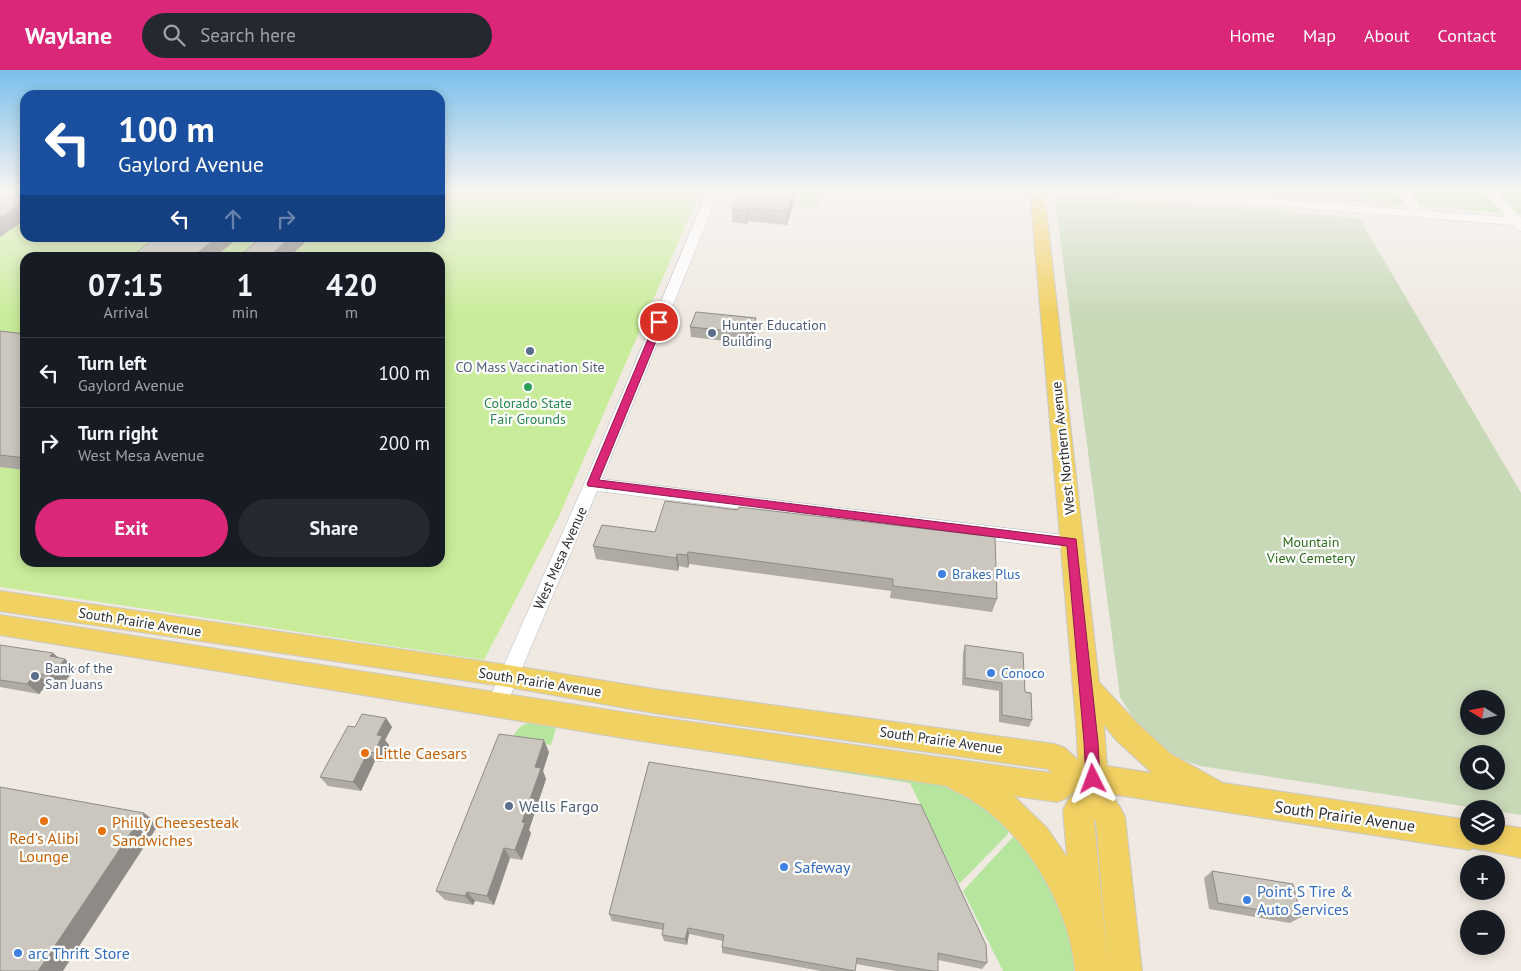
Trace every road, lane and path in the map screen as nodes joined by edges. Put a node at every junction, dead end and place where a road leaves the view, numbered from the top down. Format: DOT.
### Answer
graph roads {
  1 [pos="697,232"];
  2 [pos="1041,232"];
  3 [pos="592,484"];
  4 [pos="1072,543"];
  5 [pos="2,609"];
  6 [pos="508,676"];
  7 [pos="1085,685"];
  8 [pos="497,704"];
  9 [pos="941,770"];
  10 [pos="1087,783"];
  11 [pos="1221,798"];
  12 [pos="1460,834"];
  13 [pos="1505,840"];
  14 [pos="1521,843"];
  15 [pos="1090,959"];
  16 [pos="1125,971"];
  1 -- 3 [label="street, West Mesa Avenue"];
  2 -- 4 [label="main road, West Northern Avenue"];
  3 -- 4 [label="street"];
  3 -- 6 [label="street, West Mesa Avenue"];
  4 -- 7 [label="main road, West Northern Avenue"];
  5 -- 6 [label="main road, South Prairie Avenue"];
  5 -- 8 [label="main road, South Prairie Avenue"];
  6 -- 8 [label="street, West Mesa Avenue"];
  6 -- 10 [label="main road, South Prairie Avenue"];
  7 -- 10 [label="main road, West Northern Avenue"];
  7 -- 11 [label="main road"];
  8 -- 9 [label="main road, South Prairie Avenue"];
  9 -- 10 [label="main road, South Prairie Avenue"];
  9 -- 15 [label="main road"];
  10 -- 11 [label="main road, South Prairie Avenue"];
  10 -- 15 [label="main road"];
  10 -- 16 [label="main road"];
  11 -- 12 [label="main road, South Prairie Avenue"];
  13 -- 14 [label="main road"];
}
